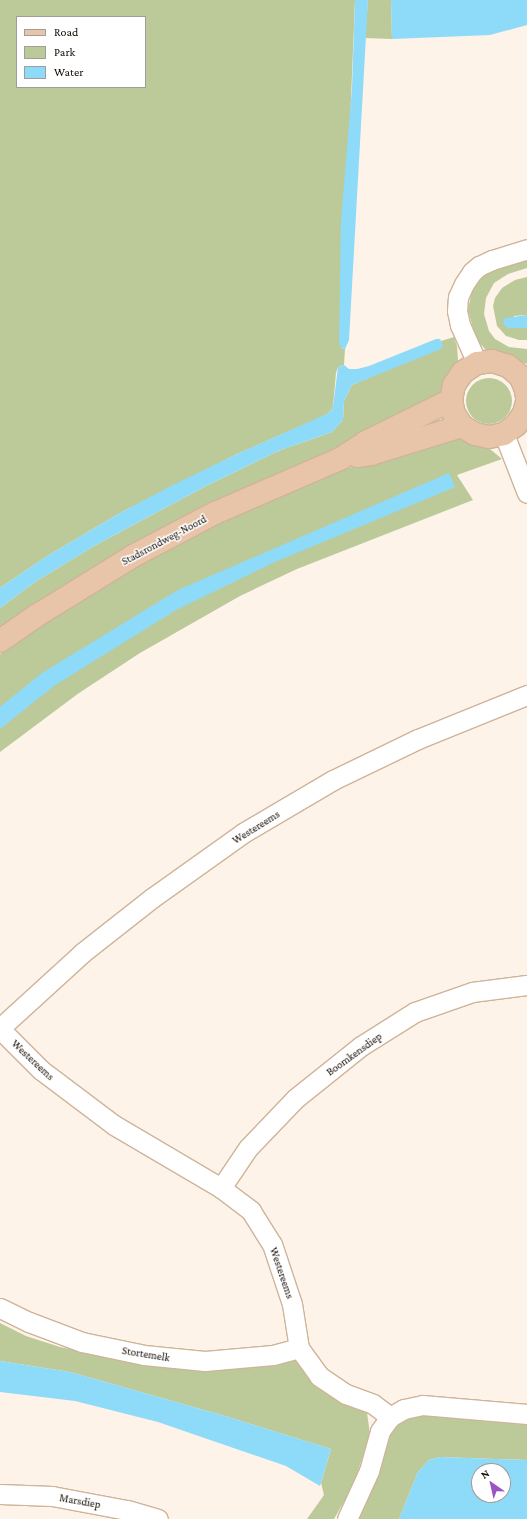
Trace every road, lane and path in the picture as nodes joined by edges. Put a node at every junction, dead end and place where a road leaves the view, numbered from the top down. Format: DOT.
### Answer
graph roads {
  1 [pos="527,249"];
  2 [pos="477,363"];
  3 [pos="523,375"];
  4 [pos="527,397"];
  5 [pos="451,400"];
  6 [pos="527,402"];
  7 [pos="462,426"];
  8 [pos="504,434"];
  9 [pos="340,459"];
  10 [pos="527,493"];
  11 [pos="0,641"];
  12 [pos="527,695"];
  13 [pos="527,985"];
  14 [pos="0,1028"];
  15 [pos="221,1188"];
  16 [pos="0,1308"];
  17 [pos="299,1348"];
  18 [pos="527,1414"];
  19 [pos="390,1417"];
  20 [pos="0,1494"];
  21 [pos="158,1519"];
  22 [pos="347,1519"];
  1 -- 2 [label="street"];
  2 -- 3 [label="main road"];
  2 -- 5 [label="main road"];
  3 -- 4 [label="main road"];
  5 -- 7 [label="main road"];
  5 -- 9 [label="main road, Stadsrondweg-Noord"];
  6 -- 8 [label="main road"];
  7 -- 8 [label="main road"];
  7 -- 9 [label="main road, Stadsrondweg-Noord"];
  8 -- 10 [label="street"];
  9 -- 11 [label="main road, Stadsrondweg-Noord"];
  12 -- 14 [label="street, Westereems"];
  13 -- 15 [label="street, Boomkensdiep"];
  14 -- 15 [label="street, Westereems"];
  15 -- 17 [label="street, Westereems"];
  16 -- 17 [label="street, Stortemelk"];
  17 -- 19 [label="street, Westereems"];
  18 -- 19 [label="street"];
  19 -- 22 [label="street"];
  20 -- 21 [label="street, Marsdiep"];
}
